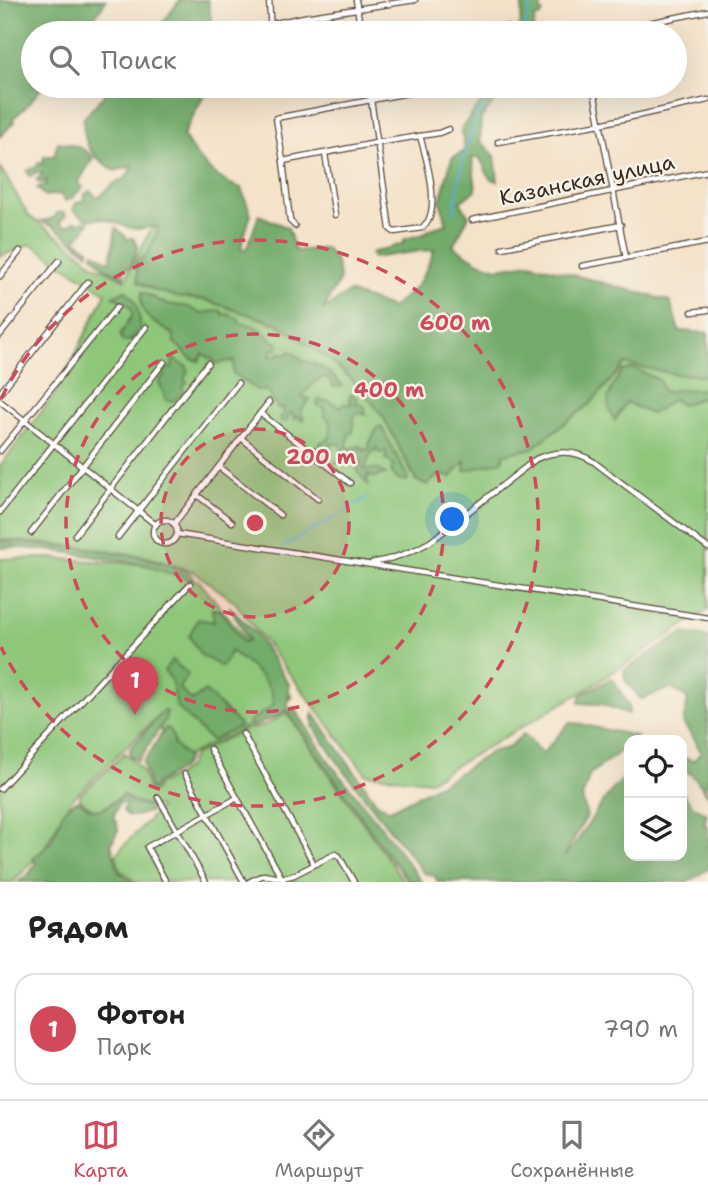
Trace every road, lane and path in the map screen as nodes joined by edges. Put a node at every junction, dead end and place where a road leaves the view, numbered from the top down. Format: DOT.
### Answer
graph roads {
  1 [pos="270,0"];
  2 [pos="356,0"];
  3 [pos="415,0"];
  4 [pos="357,10"];
  5 [pos="708,11"];
  6 [pos="271,21"];
  7 [pos="288,21"];
  8 [pos="359,21"];
  9 [pos="658,21"];
  10 [pos="377,98"];
  11 [pos="595,98"];
  12 [pos="371,99"];
  13 [pos="708,100"];
  14 [pos="600,124"];
  15 [pos="449,128"];
  16 [pos="420,136"];
  17 [pos="498,142"];
  18 [pos="376,143"];
  19 [pos="325,154"];
  20 [pos="283,161"];
  21 [pos="708,171"];
  22 [pos="613,192"];
  23 [pos="335,215"];
  24 [pos="472,220"];
  25 [pos="621,225"];
  26 [pos="295,226"];
  27 [pos="708,242"];
  28 [pos="502,248"];
  29 [pos="20,251"];
  30 [pos="626,258"];
  31 [pos="59,261"];
  32 [pos="582,265"];
  33 [pos="0,276"];
  34 [pos="88,282"];
  35 [pos="117,307"];
  36 [pos="708,310"];
  37 [pos="692,312"];
  38 [pos="146,327"];
  39 [pos="0,335"];
  40 [pos="164,362"];
  41 [pos="208,363"];
  42 [pos="238,383"];
  43 [pos="0,393"];
  44 [pos="0,401"];
  45 [pos="269,402"];
  46 [pos="260,413"];
  47 [pos="24,420"];
  48 [pos="241,438"];
  49 [pos="54,444"];
  50 [pos="0,451"];
  51 [pos="82,466"];
  52 [pos="219,467"];
  53 [pos="350,483"];
  54 [pos="110,489"];
  55 [pos="197,495"];
  56 [pos="318,499"];
  57 [pos="138,511"];
  58 [pos="0,512"];
  59 [pos="280,515"];
  60 [pos="232,522"];
  61 [pos="174,524"];
  62 [pos="156,525"];
  63 [pos="31,533"];
  64 [pos="177,534"];
  65 [pos="75,535"];
  66 [pos="118,537"];
  67 [pos="708,548"];
  68 [pos="369,564"];
  69 [pos="190,584"];
  70 [pos="708,618"];
  71 [pos="243,734"];
  72 [pos="210,749"];
  73 [pos="184,774"];
  74 [pos="0,789"];
  75 [pos="158,797"];
  76 [pos="237,799"];
  77 [pos="207,815"];
  78 [pos="177,831"];
  79 [pos="314,864"];
  80 [pos="283,880"];
  81 [pos="166,882"];
  82 [pos="206,882"];
  83 [pos="247,882"];
  84 [pos="354,882"];
  1 -- 6 [label="street"];
  2 -- 4 [label="street"];
  3 -- 4 [label="street"];
  4 -- 7 [label="street"];
  4 -- 8 [label="street"];
  5 -- 9 [label="street"];
  10 -- 12 [label="street"];
  11 -- 14 [label="street"];
  12 -- 18 [label="street"];
  12 -- 20 [label="street"];
  13 -- 14 [label="street"];
  14 -- 17 [label="street"];
  14 -- 22 [label="street"];
  15 -- 16 [label="street"];
  16 -- 18 [label="street"];
  16 -- 18 [label="street"];
  18 -- 19 [label="street"];
  19 -- 20 [label="street"];
  19 -- 23 [label="street"];
  20 -- 26 [label="street"];
  21 -- 22 [label="street, Казанская улица"];
  22 -- 24 [label="street, Казанская улица"];
  22 -- 25 [label="street"];
  25 -- 28 [label="street"];
  25 -- 30 [label="street"];
  27 -- 30 [label="street"];
  29 -- 33 [label="street"];
  30 -- 32 [label="street"];
  31 -- 39 [label="street"];
  34 -- 43 [label="street"];
  35 -- 47 [label="street"];
  36 -- 37 [label="street"];
  38 -- 49 [label="street"];
  40 -- 51 [label="street"];
  41 -- 54 [label="street"];
  42 -- 57 [label="street"];
  44 -- 47 [label="street"];
  45 -- 46 [label="street"];
  46 -- 48 [label="street"];
  46 -- 53 [label="street"];
  47 -- 49 [label="street"];
  47 -- 50 [label="street"];
  48 -- 52 [label="street"];
  48 -- 56 [label="street"];
  49 -- 51 [label="street"];
  49 -- 58 [label="street"];
  51 -- 54 [label="street"];
  51 -- 63 [label="street"];
  52 -- 55 [label="street"];
  52 -- 59 [label="street"];
  54 -- 57 [label="street"];
  54 -- 65 [label="street"];
  55 -- 60 [label="street"];
  55 -- 61 [label="street"];
  57 -- 62 [label="street"];
  57 -- 66 [label="street"];
  61 -- 62 [label="street"];
  61 -- 64 [label="street"];
  62 -- 64 [label="street"];
  64 -- 68 [label="street"];
  67 -- 68 [label="street"];
  68 -- 70 [label="street"];
  69 -- 74 [label="street"];
  71 -- 79 [label="street"];
  72 -- 76 [label="street"];
  73 -- 77 [label="street"];
  75 -- 78 [label="street"];
  76 -- 77 [label="street"];
  76 -- 80 [label="street"];
  77 -- 78 [label="street"];
  77 -- 83 [label="street"];
  78 -- 81 [label="street"];
  78 -- 82 [label="street"];
  79 -- 80 [label="street"];
  79 -- 84 [label="street"];
  80 -- 83 [label="street"];
}
